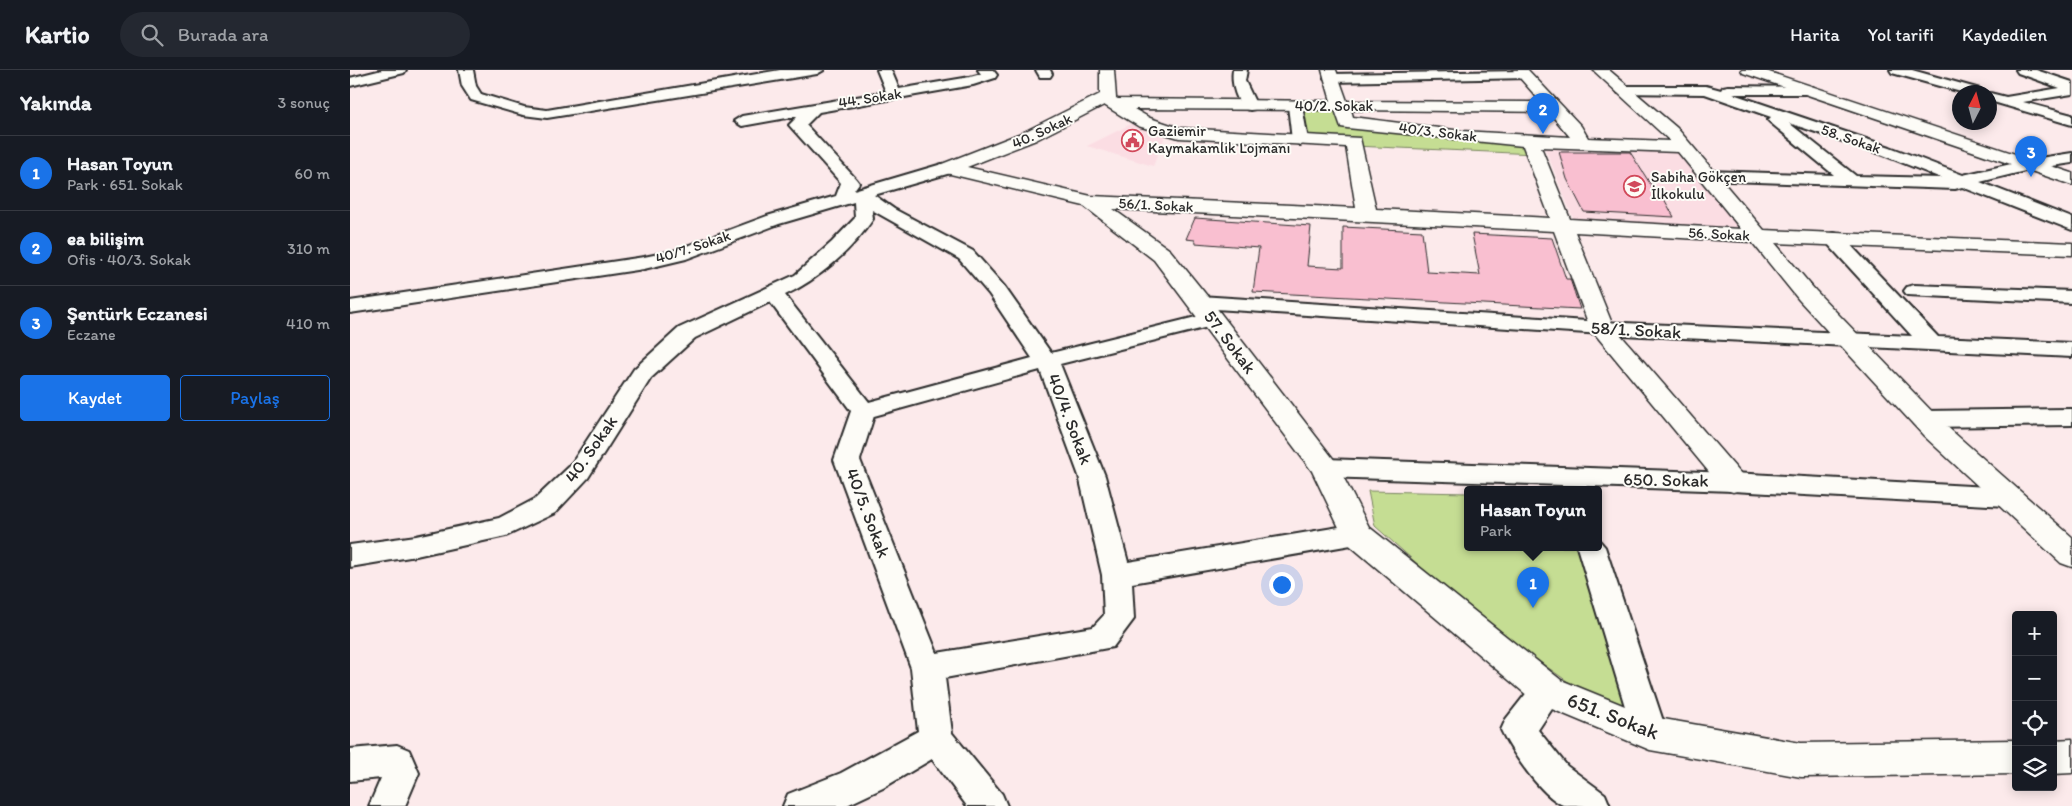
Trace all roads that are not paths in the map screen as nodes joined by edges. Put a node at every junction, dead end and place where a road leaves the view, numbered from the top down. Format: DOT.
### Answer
graph roads {
  1 [pos="400,70"];
  2 [pos="466,70"];
  3 [pos="817,70"];
  4 [pos="884,70"];
  5 [pos="985,70"];
  6 [pos="1107,70"];
  7 [pos="1240,70"];
  8 [pos="1600,70"];
  9 [pos="1897,70"];
  10 [pos="2023,70"];
  11 [pos="1755,71"];
  12 [pos="786,72"];
  13 [pos="1522,72"];
  14 [pos="1330,74"];
  15 [pos="350,82"];
  16 [pos="1952,86"];
  17 [pos="2072,89"];
  18 [pos="1623,90"];
  19 [pos="1706,90"];
  20 [pos="1808,90"];
  21 [pos="894,94"];
  22 [pos="1997,98"];
  23 [pos="1997,98"];
  24 [pos="1112,100"];
  25 [pos="1250,106"];
  26 [pos="1295,106"];
  27 [pos="816,107"];
  28 [pos="1554,107"];
  29 [pos="1762,109"];
  30 [pos="1344,113"];
  31 [pos="2072,120"];
  32 [pos="742,121"];
  33 [pos="1300,140"];
  34 [pos="1354,142"];
  35 [pos="1582,143"];
  36 [pos="1684,147"];
  37 [pos="1532,148"];
  38 [pos="2072,158"];
  39 [pos="2033,164"];
  40 [pos="948,168"];
  41 [pos="1708,176"];
  42 [pos="2072,179"];
  43 [pos="1852,181"];
  44 [pos="1967,183"];
  45 [pos="854,197"];
  46 [pos="1091,202"];
  47 [pos="1367,214"];
  48 [pos="2072,224"];
  49 [pos="1564,225"];
  50 [pos="1757,236"];
  51 [pos="1834,239"];
  52 [pos="2072,249"];
  53 [pos="1914,291"];
  54 [pos="774,294"];
  55 [pos="2072,297"];
  56 [pos="350,306"];
  57 [pos="1206,310"];
  58 [pos="1602,328"];
  59 [pos="1848,339"];
  60 [pos="1931,343"];
  61 [pos="2072,350"];
  62 [pos="1046,360"];
  63 [pos="863,411"];
  64 [pos="2072,417"];
  65 [pos="1923,419"];
  66 [pos="1325,468"];
  67 [pos="1733,482"];
  68 [pos="1571,483"];
  69 [pos="2007,497"];
  70 [pos="1350,520"];
  71 [pos="1592,551"];
  72 [pos="2072,555"];
  73 [pos="350,556"];
  74 [pos="1117,575"];
  75 [pos="927,668"];
  76 [pos="1548,690"];
  77 [pos="1650,733"];
  78 [pos="936,738"];
  79 [pos="2072,756"];
  80 [pos="2012,757"];
  81 [pos="2057,757"];
  82 [pos="350,765"];
  83 [pos="387,806"];
  84 [pos="801,806"];
  85 [pos="989,806"];
  86 [pos="1592,806"];
  1 -- 15 [label="street"];
  2 -- 12 [label="street"];
  3 -- 12 [label="street"];
  4 -- 21 [label="street"];
  5 -- 21 [label="street, 44. Sokak"];
  6 -- 24 [label="street"];
  7 -- 25 [label="street"];
  8 -- 18 [label="street"];
  9 -- 16 [label="street"];
  10 -- 17 [label="street"];
  11 -- 20 [label="street"];
  13 -- 14 [label="street"];
  13 -- 28 [label="street"];
  14 -- 30 [label="street"];
  17 -- 22 [label="street"];
  18 -- 19 [label="street, 58. Sokak"];
  18 -- 36 [label="street"];
  19 -- 20 [label="street"];
  19 -- 29 [label="street, 58. Sokak"];
  20 -- 39 [label="street"];
  21 -- 27 [label="street, 44. Sokak"];
  23 -- 31 [label="street"];
  24 -- 25 [label="street, 40/2. Sokak"];
  24 -- 33 [label="street"];
  24 -- 40 [label="street, 40. Sokak"];
  25 -- 26 [label="street, 40/2. Sokak"];
  26 -- 30 [label="street, 40/2. Sokak"];
  26 -- 33 [label="street"];
  27 -- 32 [label="street, 44. Sokak"];
  27 -- 45 [label="street"];
  28 -- 30 [label="street, 40/2. Sokak"];
  28 -- 35 [label="street"];
  29 -- 43 [label="street"];
  29 -- 44 [label="street, 58. Sokak"];
  30 -- 34 [label="street"];
  30 -- 37 [label="street, 40/3. Sokak"];
  33 -- 34 [label="street"];
  34 -- 47 [label="street"];
  35 -- 36 [label="street, 40/3. Sokak"];
  35 -- 37 [label="street, 40/3. Sokak"];
  36 -- 41 [label="street"];
  37 -- 49 [label="street"];
  38 -- 39 [label="street"];
  39 -- 42 [label="street"];
  39 -- 44 [label="street"];
  40 -- 45 [label="street"];
  40 -- 46 [label="street, 56/1. Sokak"];
  41 -- 43 [label="street"];
  41 -- 50 [label="street"];
  43 -- 44 [label="street"];
  44 -- 48 [label="street, 58. Sokak"];
  45 -- 54 [label="street"];
  45 -- 56 [label="street, 40/7. Sokak"];
  45 -- 62 [label="street, 40/4. Sokak"];
  46 -- 47 [label="street, 56/1. Sokak"];
  46 -- 57 [label="street, 57. Sokak"];
  47 -- 49 [label="street, 56. Sokak"];
  49 -- 50 [label="street, 56. Sokak"];
  49 -- 58 [label="street"];
  50 -- 51 [label="street, 56. Sokak"];
  50 -- 59 [label="street"];
  51 -- 52 [label="street, 56. Sokak"];
  51 -- 60 [label="street"];
  53 -- 55 [label="street"];
  54 -- 63 [label="street"];
  54 -- 73 [label="street, 40. Sokak"];
  57 -- 58 [label="street, 58/1. Sokak"];
  57 -- 62 [label="street, 58/1. Sokak"];
  57 -- 66 [label="street, 57. Sokak"];
  58 -- 59 [label="street, 58/1. Sokak"];
  58 -- 67 [label="street"];
  59 -- 60 [label="street, 58/1. Sokak"];
  59 -- 65 [label="street"];
  60 -- 61 [label="street, 58/1. Sokak"];
  62 -- 63 [label="street, 58/1. Sokak"];
  62 -- 74 [label="street, 40/4. Sokak"];
  63 -- 75 [label="street, 40/5. Sokak"];
  64 -- 65 [label="street"];
  65 -- 69 [label="street"];
  66 -- 68 [label="street, 650. Sokak"];
  66 -- 70 [label="street, 57. Sokak"];
  67 -- 68 [label="street, 650. Sokak"];
  67 -- 69 [label="street, 650. Sokak"];
  69 -- 72 [label="street"];
  70 -- 74 [label="street"];
  70 -- 76 [label="street, 651. Sokak"];
  71 -- 77 [label="street"];
  74 -- 75 [label="street"];
  75 -- 78 [label="street, 40/5. Sokak"];
  76 -- 77 [label="street, 651. Sokak"];
  76 -- 86 [label="street"];
  77 -- 80 [label="street, 651. Sokak"];
  78 -- 84 [label="street"];
  78 -- 85 [label="street"];
  79 -- 81 [label="street"];
  82 -- 83 [label="street"];
}
